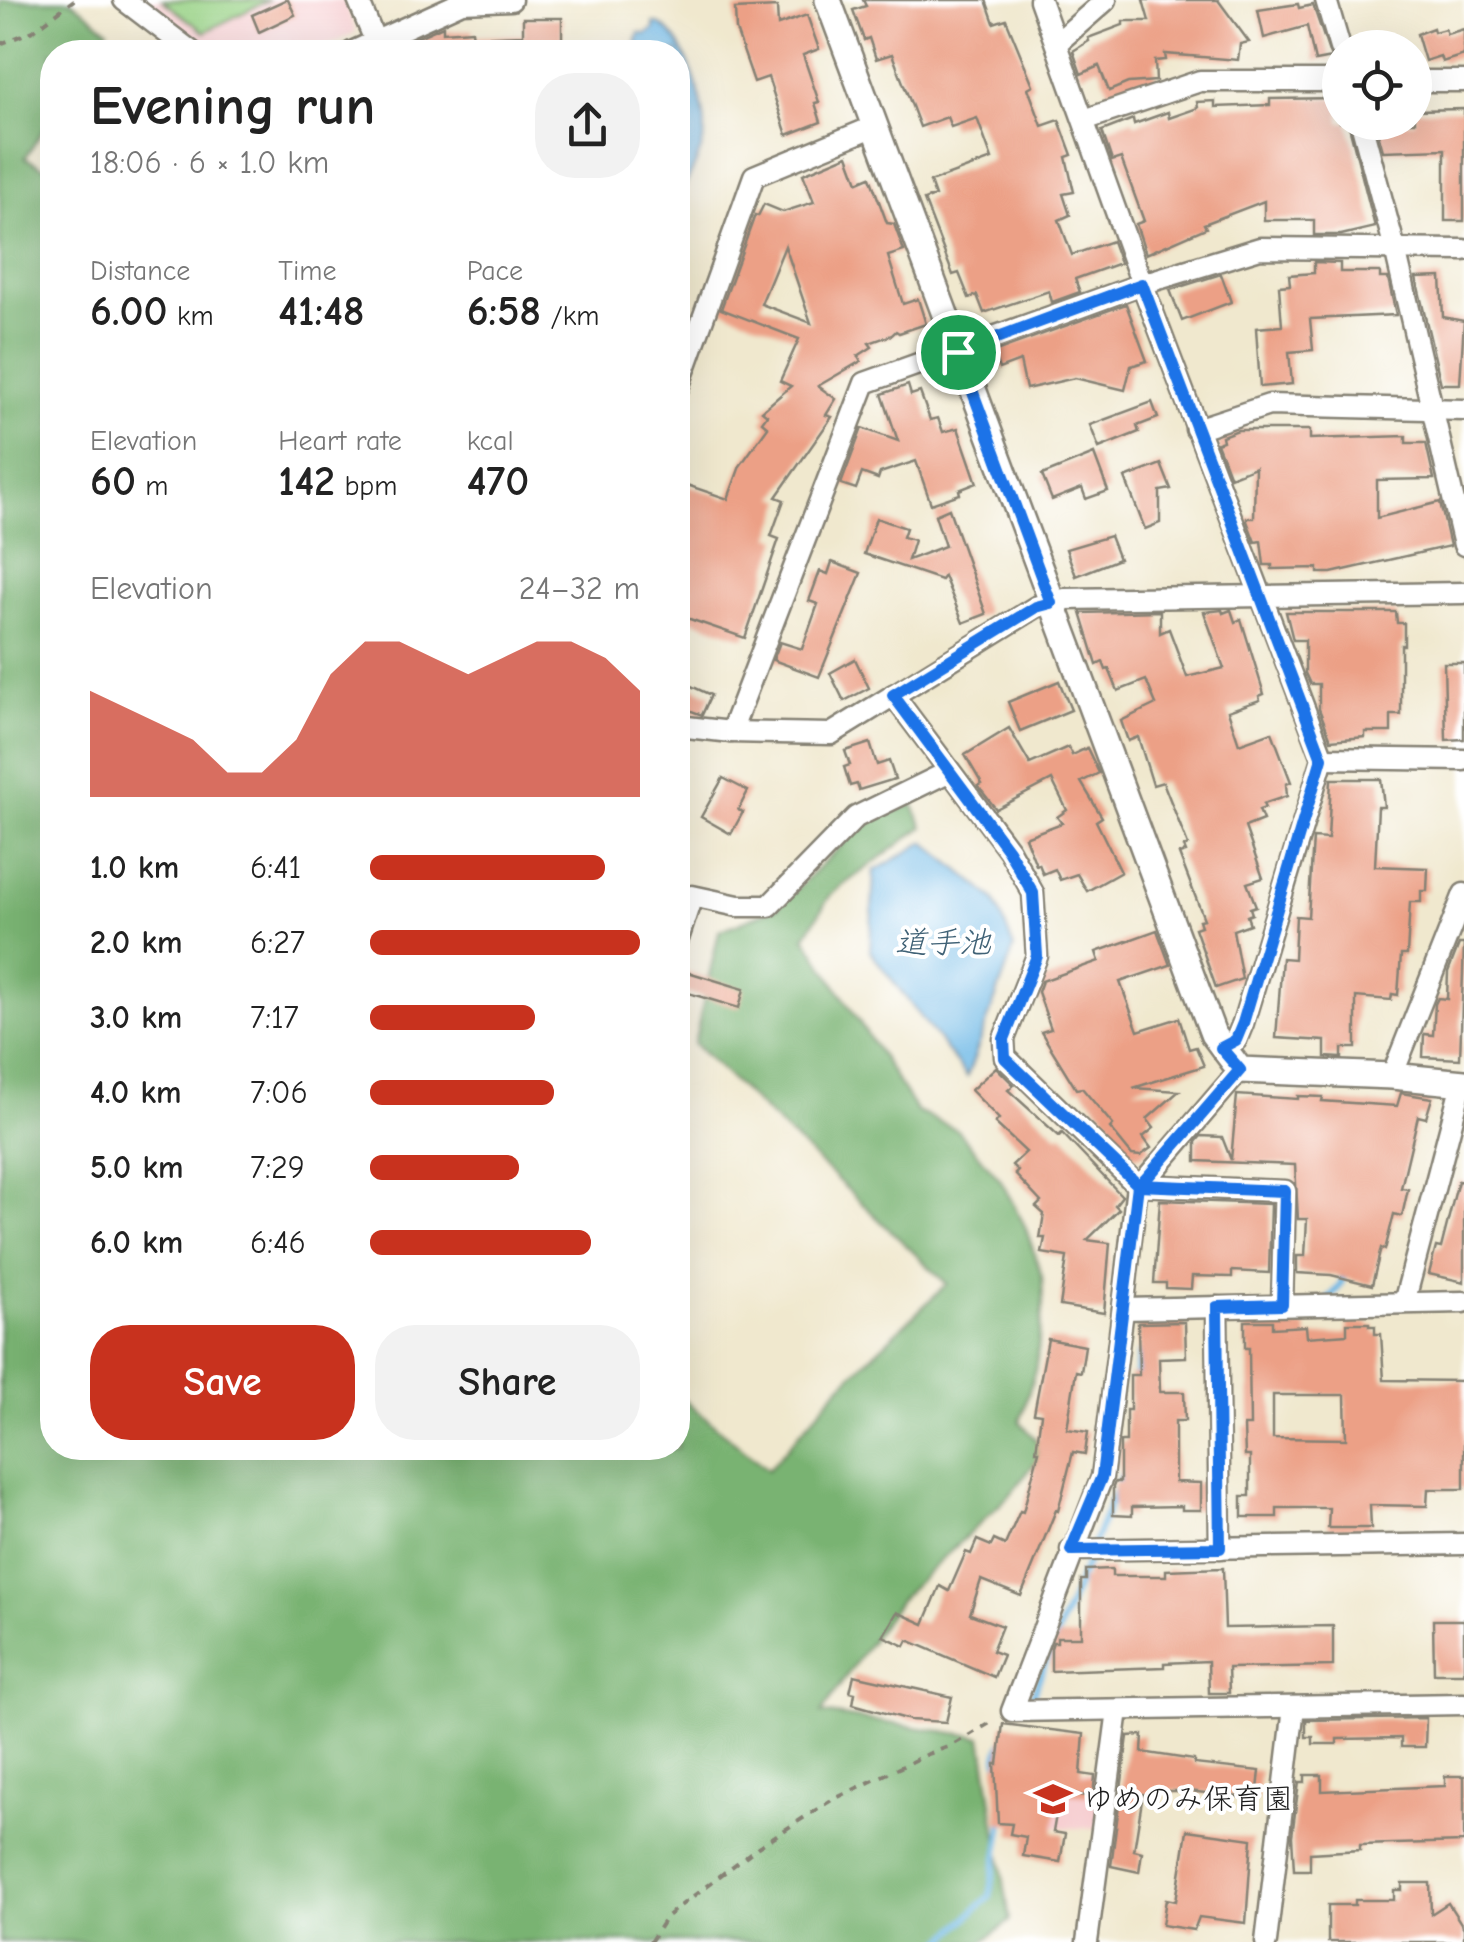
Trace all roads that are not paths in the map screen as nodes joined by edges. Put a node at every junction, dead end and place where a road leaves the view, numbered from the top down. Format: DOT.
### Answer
graph roads {
  1 [pos="124,0"];
  2 [pos="358,0"];
  3 [pos="511,0"];
  4 [pos="828,0"];
  5 [pos="1040,0"];
  6 [pos="1106,0"];
  7 [pos="1326,0"];
  8 [pos="1335,30"];
  9 [pos="176,40"];
  10 [pos="373,40"];
  11 [pos="391,40"];
  12 [pos="1057,43"];
  13 [pos="1322,82"];
  14 [pos="1432,82"];
  15 [pos="1464,82"];
  16 [pos="1084,120"];
  17 [pos="874,127"];
  18 [pos="1366,140"];
  19 [pos="1395,250"];
  20 [pos="1464,250"];
  21 [pos="1142,284"];
  22 [pos="958,352"];
  23 [pos="690,355"];
  24 [pos="1432,409"];
  25 [pos="1464,410"];
  26 [pos="1196,429"];
  27 [pos="1464,546"];
  28 [pos="1464,593"];
  29 [pos="1260,596"];
  30 [pos="1051,603"];
  31 [pos="893,695"];
  32 [pos="690,727"];
  33 [pos="732,732"];
  34 [pos="1322,758"];
  35 [pos="1464,760"];
  36 [pos="948,772"];
  37 [pos="1464,894"];
  38 [pos="690,902"];
  39 [pos="1221,1048"];
  40 [pos="1240,1070"];
  41 [pos="1407,1077"];
  42 [pos="1463,1083"];
  43 [pos="1138,1185"];
  44 [pos="1464,1302"];
  45 [pos="1404,1303"];
  46 [pos="1282,1305"];
  47 [pos="1124,1308"];
  48 [pos="1217,1316"];
  49 [pos="1464,1544"];
  50 [pos="1220,1548"];
  51 [pos="1071,1550"];
  52 [pos="1464,1704"];
  53 [pos="1294,1706"];
  54 [pos="1118,1710"];
  55 [pos="1088,1942"];
  56 [pos="1266,1942"];
  1 -- 9 [label="street"];
  2 -- 10 [label="street"];
  3 -- 11 [label="street"];
  4 -- 17 [label="street"];
  5 -- 12 [label="street"];
  6 -- 12 [label="street"];
  7 -- 8 [label="street"];
  12 -- 16 [label="street"];
  13 -- 16 [label="street"];
  14 -- 15 [label="street"];
  16 -- 21 [label="street"];
  17 -- 22 [label="street"];
  17 -- 23 [label="street"];
  18 -- 19 [label="street"];
  19 -- 20 [label="street"];
  19 -- 21 [label="street"];
  19 -- 24 [label="street"];
  21 -- 22 [label="street"];
  21 -- 26 [label="street"];
  22 -- 30 [label="street"];
  22 -- 33 [label="street"];
  24 -- 25 [label="street"];
  24 -- 26 [label="street"];
  24 -- 27 [label="street"];
  26 -- 29 [label="street"];
  28 -- 29 [label="street"];
  29 -- 30 [label="street"];
  29 -- 34 [label="street"];
  30 -- 31 [label="street"];
  30 -- 39 [label="street"];
  31 -- 33 [label="street"];
  31 -- 36 [label="street"];
  32 -- 33 [label="street"];
  34 -- 35 [label="street"];
  34 -- 39 [label="street"];
  36 -- 38 [label="street"];
  36 -- 43 [label="street"];
  37 -- 41 [label="street"];
  39 -- 40 [label="street"];
  40 -- 41 [label="street"];
  40 -- 43 [label="street"];
  41 -- 42 [label="street"];
  42 -- 45 [label="street"];
  43 -- 46 [label="street"];
  43 -- 47 [label="street"];
  44 -- 45 [label="street"];
  45 -- 46 [label="street"];
  46 -- 48 [label="street"];
  47 -- 48 [label="street"];
  47 -- 51 [label="street"];
  48 -- 50 [label="street"];
  49 -- 50 [label="street"];
  50 -- 51 [label="street"];
  51 -- 54 [label="street"];
  52 -- 53 [label="street"];
  53 -- 54 [label="street"];
  53 -- 56 [label="street"];
  54 -- 55 [label="street"];
}
